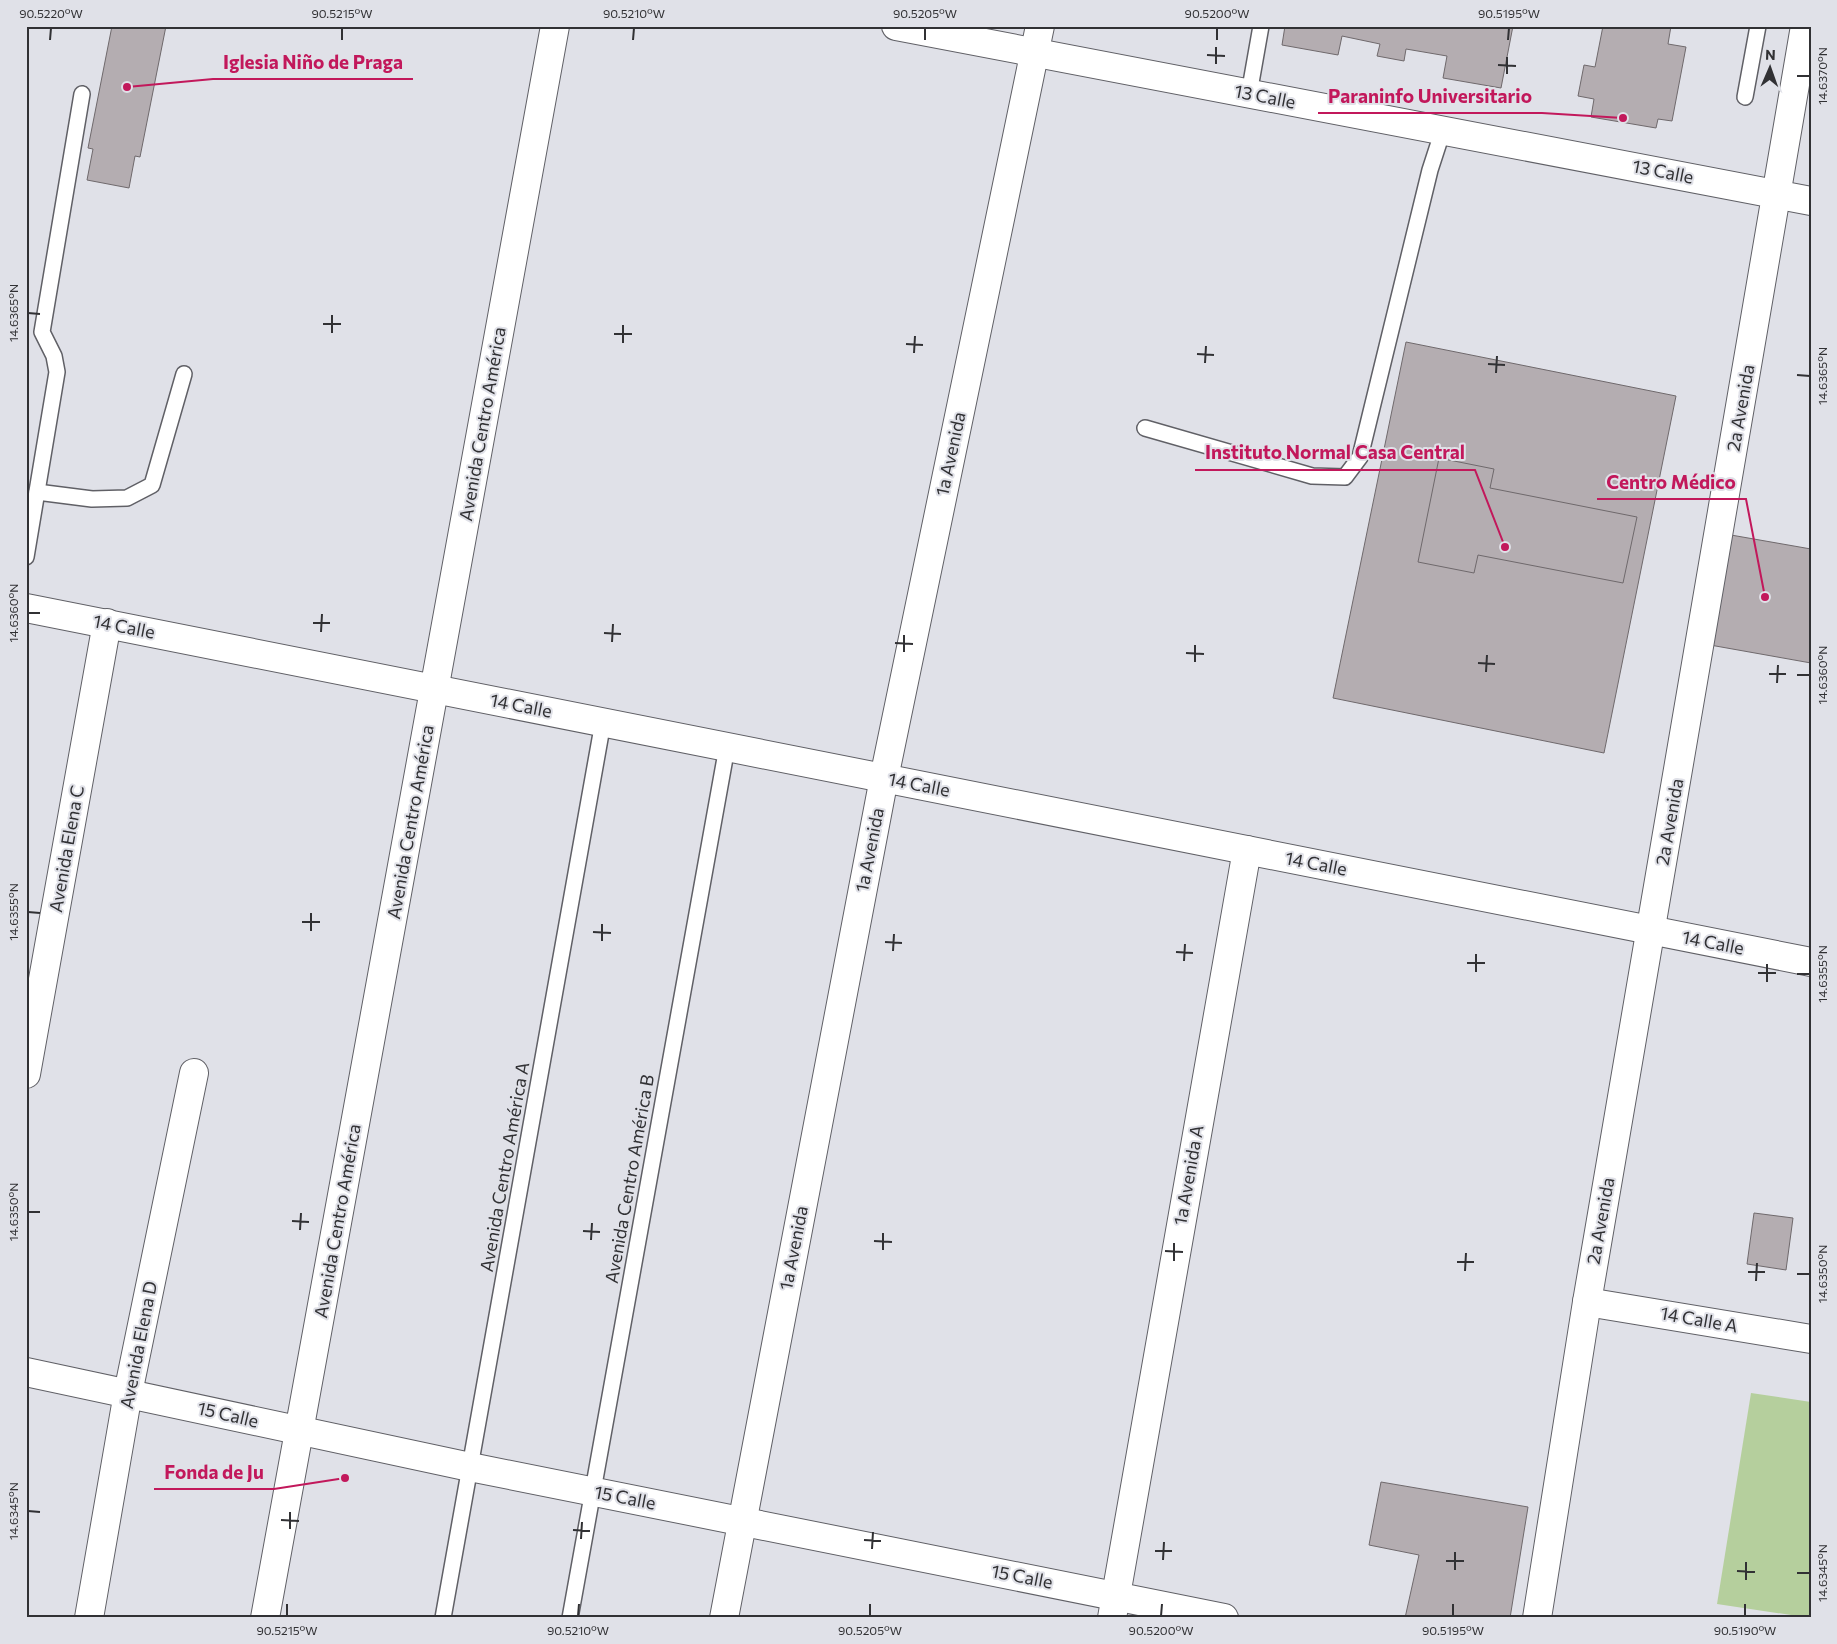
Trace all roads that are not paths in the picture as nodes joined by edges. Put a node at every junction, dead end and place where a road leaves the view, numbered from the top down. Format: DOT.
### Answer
graph roads {
  1 [pos="555,26"];
  2 [pos="896,26"];
  3 [pos="1040,26"];
  4 [pos="1261,26"];
  5 [pos="1758,26"];
  6 [pos="1805,26"];
  7 [pos="1035,53"];
  8 [pos="82,94"];
  9 [pos="1249,94"];
  10 [pos="1745,97"];
  11 [pos="1443,130"];
  12 [pos="1777,194"];
  13 [pos="1811,201"];
  14 [pos="184,374"];
  15 [pos="1145,428"];
  16 [pos="37,492"];
  17 [pos="26,558"];
  18 [pos="26,608"];
  19 [pos="107,623"];
  20 [pos="435,689"];
  21 [pos="603,722"];
  22 [pos="727,747"];
  23 [pos="884,778"];
  24 [pos="1246,850"];
  25 [pos="1651,931"];
  26 [pos="1811,962"];
  27 [pos="194,1073"];
  28 [pos="26,1074"];
  29 [pos="1587,1302"];
  30 [pos="1811,1339"];
  31 [pos="26,1372"];
  32 [pos="128,1392"];
  33 [pos="300,1431"];
  34 [pos="470,1467"];
  35 [pos="593,1491"];
  36 [pos="741,1520"];
  37 [pos="1114,1607"];
  38 [pos="89,1618"];
  39 [pos="265,1618"];
  40 [pos="442,1618"];
  41 [pos="570,1618"];
  42 [pos="724,1618"];
  43 [pos="1224,1618"];
  44 [pos="1537,1618"];
  1 -- 20 [label="street, Avenida Centro América"];
  2 -- 7 [label="street, 13 Calle"];
  3 -- 7 [label="street, 1a Avenida"];
  4 -- 9 [label="lane"];
  5 -- 10 [label="lane"];
  6 -- 12 [label="street, 2a Avenida"];
  7 -- 9 [label="street, 13 Calle"];
  7 -- 23 [label="street, 1a Avenida"];
  8 -- 16 [label="lane"];
  9 -- 11 [label="street, 13 Calle"];
  11 -- 12 [label="street, 13 Calle"];
  11 -- 15 [label="lane"];
  12 -- 13 [label="street, 13 Calle"];
  12 -- 25 [label="street, 2a Avenida"];
  14 -- 16 [label="lane"];
  16 -- 17 [label="lane"];
  18 -- 19 [label="street, 14 Calle"];
  19 -- 20 [label="street, 14 Calle"];
  19 -- 28 [label="street, Avenida Elena C"];
  20 -- 21 [label="street, 14 Calle"];
  20 -- 33 [label="street, Avenida Centro América"];
  21 -- 22 [label="street, 14 Calle"];
  21 -- 34 [label="lane, Avenida Centro América A"];
  22 -- 23 [label="street, 14 Calle"];
  22 -- 35 [label="lane, Avenida Centro América B"];
  23 -- 24 [label="street, 14 Calle"];
  23 -- 36 [label="street, 1a Avenida"];
  24 -- 25 [label="street, 14 Calle"];
  24 -- 37 [label="street, 1a Avenida A"];
  25 -- 26 [label="street, 14 Calle"];
  25 -- 29 [label="street, 2a Avenida"];
  27 -- 32 [label="street, Avenida Elena D"];
  29 -- 30 [label="street, 14 Calle A"];
  29 -- 44 [label="street, 2a Avenida"];
  31 -- 32 [label="street, 15 Calle"];
  32 -- 33 [label="street, 15 Calle"];
  32 -- 38 [label="street, Avenida Elena D"];
  33 -- 34 [label="street, 15 Calle"];
  33 -- 39 [label="street, Avenida Centro América"];
  34 -- 35 [label="street, 15 Calle"];
  34 -- 40 [label="lane, Avenida Centro América A"];
  35 -- 36 [label="street, 15 Calle"];
  35 -- 41 [label="lane, Avenida Centro América B"];
  36 -- 37 [label="street, 15 Calle"];
  36 -- 42 [label="street, 1a Avenida"];
  37 -- 43 [label="street, 15 Calle"];
}
